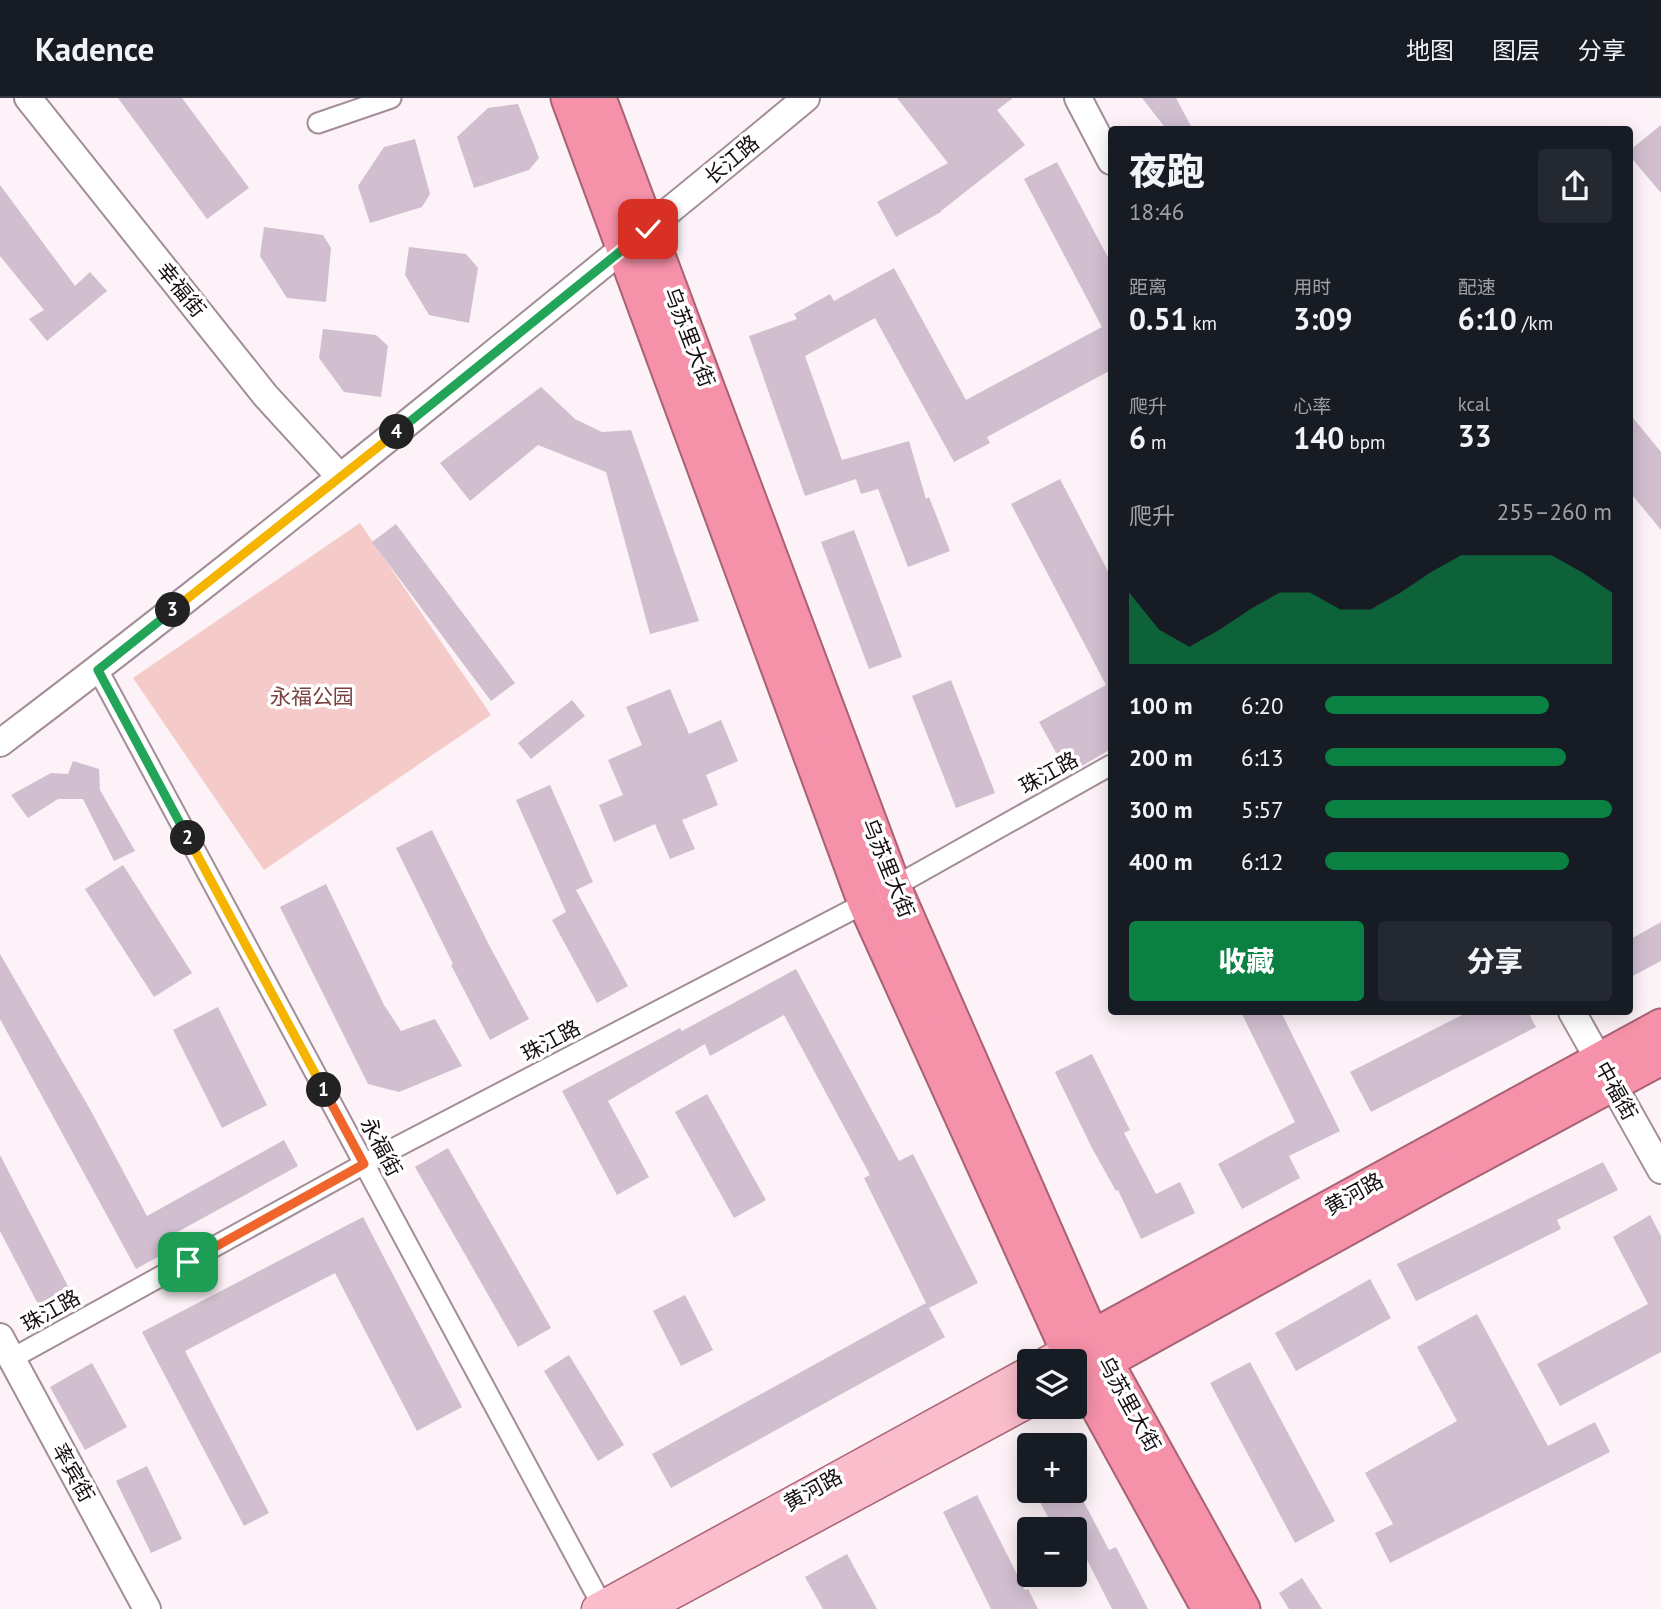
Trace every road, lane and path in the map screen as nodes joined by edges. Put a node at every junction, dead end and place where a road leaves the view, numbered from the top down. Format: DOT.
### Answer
graph roads {
  1 [pos="28,98"];
  2 [pos="391,98"];
  3 [pos="568,98"];
  4 [pos="599,98"];
  5 [pos="806,98"];
  6 [pos="1078,98"];
  7 [pos="318,123"];
  8 [pos="1108,155"];
  9 [pos="636,239"];
  10 [pos="340,477"];
  11 [pos="98,670"];
  12 [pos="0,743"];
  13 [pos="1108,767"];
  14 [pos="894,887"];
  15 [pos="865,903"];
  16 [pos="1574,1015"];
  17 [pos="1661,1026"];
  18 [pos="1661,1058"];
  19 [pos="1606,1072"];
  20 [pos="364,1164"];
  21 [pos="1661,1170"];
  22 [pos="6,1348"];
  23 [pos="1071,1349"];
  24 [pos="1072,1349"];
  25 [pos="1087,1356"];
  26 [pos="1087,1376"];
  27 [pos="1017,1379"];
  28 [pos="1087,1380"];
  29 [pos="1017,1408"];
  30 [pos="601,1608"];
  31 [pos="147,1609"];
  32 [pos="644,1609"];
  33 [pos="1209,1609"];
  34 [pos="1243,1609"];
  1 -- 10 [label="street, 幸福街"];
  2 -- 7 [label="street"];
  3 -- 9 [label="highway, 乌苏里大街"];
  4 -- 9 [label="highway, 乌苏里大街"];
  5 -- 9 [label="street, 长江路"];
  6 -- 8 [label="street"];
  9 -- 10 [label="street, 长江路"];
  9 -- 14 [label="highway, 乌苏里大街"];
  9 -- 15 [label="highway, 乌苏里大街"];
  10 -- 11 [label="street, 长江路"];
  11 -- 12 [label="street, 长江路"];
  11 -- 20 [label="street, 永福街"];
  13 -- 14 [label="street, 珠江路"];
  14 -- 15 [label="street, 珠江路"];
  14 -- 24 [label="highway, 乌苏里大街"];
  15 -- 20 [label="street, 珠江路"];
  15 -- 23 [label="highway, 乌苏里大街"];
  16 -- 19 [label="street, 中福街"];
  17 -- 19 [label="highway, 黄河路"];
  18 -- 19 [label="highway, 黄河路"];
  19 -- 21 [label="street, 中福街"];
  19 -- 25 [label="highway, 黄河路"];
  20 -- 22 [label="street, 珠江路"];
  20 -- 30 [label="street, 永福街"];
  22 -- 31 [label="street, 率宾街"];
  26 -- 34 [label="highway, 乌苏里大街"];
  27 -- 30 [label="main road, 黄河路"];
  28 -- 33 [label="highway, 乌苏里大街"];
  29 -- 32 [label="main road, 黄河路"];
}
